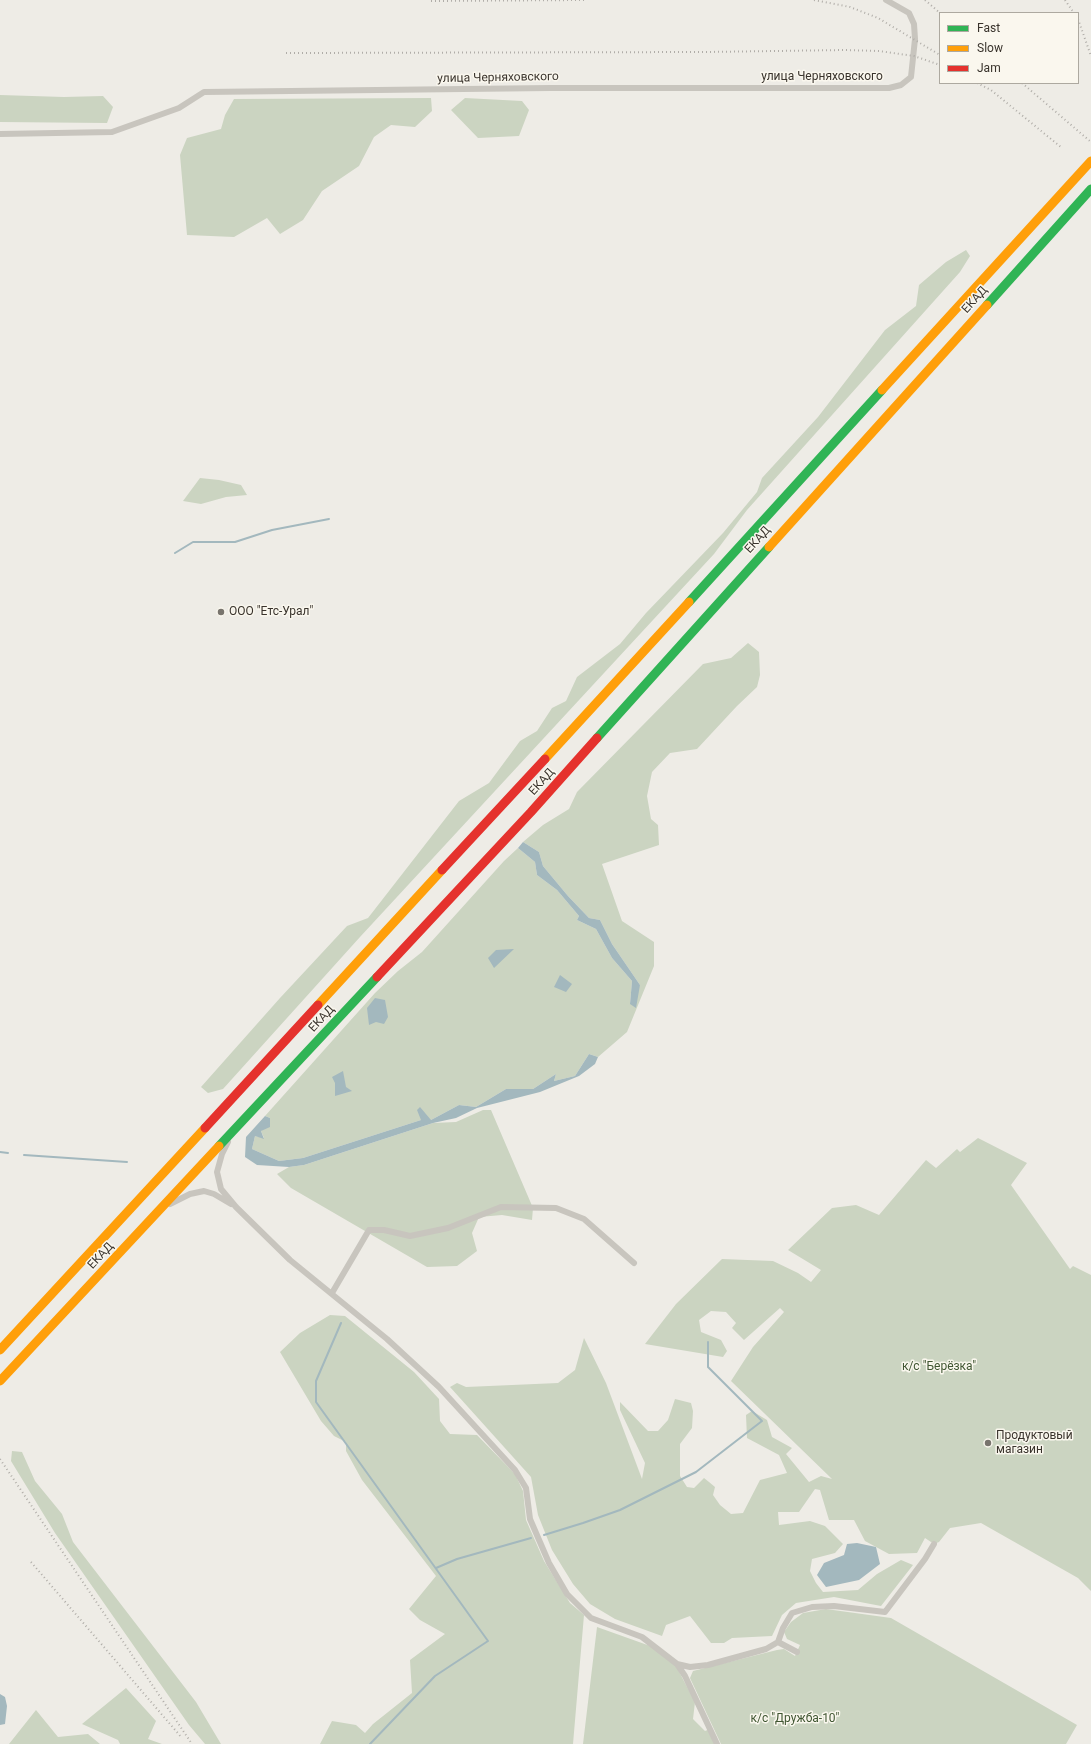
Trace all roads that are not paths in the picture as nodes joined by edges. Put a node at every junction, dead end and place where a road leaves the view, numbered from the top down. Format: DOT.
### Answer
graph roads {
  1 [pos="886,0"];
  2 [pos="0,134"];
  3 [pos="1091,161"];
  4 [pos="1091,188"];
  5 [pos="231,1135"];
  6 [pos="236,1207"];
  7 [pos="160,1210"];
  8 [pos="634,1263"];
  9 [pos="332,1293"];
  10 [pos="0,1350"];
  11 [pos="0,1381"];
  12 [pos="934,1544"];
  13 [pos="778,1642"];
  14 [pos="797,1652"];
  15 [pos="677,1664"];
  16 [pos="717,1744"];
  1 -- 2 [label="street, улица Черняховского"];
  3 -- 10 [label="highway, ЕКАД"];
  4 -- 5 [label="highway, ЕКАД"];
  5 -- 6 [label="street"];
  5 -- 7 [label="highway, ЕКАД"];
  6 -- 7 [label="street"];
  6 -- 9 [label="street"];
  7 -- 11 [label="highway, ЕКАД"];
  8 -- 9 [label="street"];
  9 -- 15 [label="street"];
  12 -- 13 [label="street"];
  13 -- 14 [label="street"];
  13 -- 15 [label="street"];
  15 -- 16 [label="street"];
}
